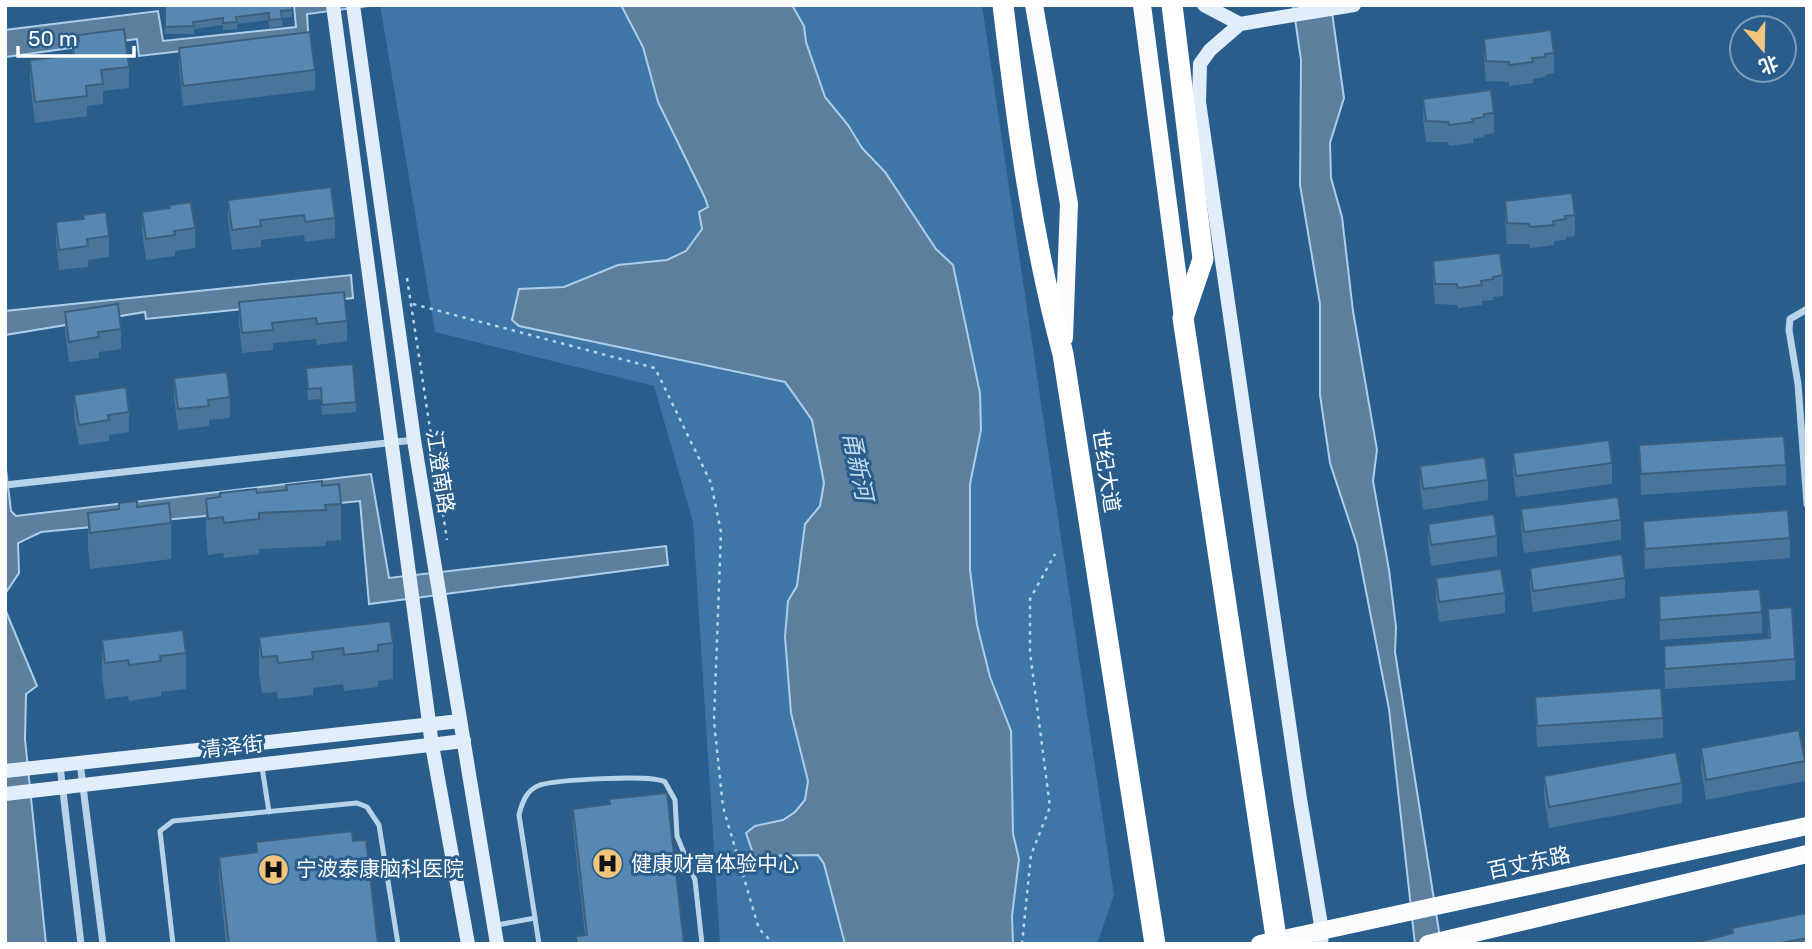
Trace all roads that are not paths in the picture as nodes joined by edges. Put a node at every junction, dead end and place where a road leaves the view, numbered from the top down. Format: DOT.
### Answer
graph roads {
  1 [pos="333,5"];
  2 [pos="353,5"];
  3 [pos="1003,5"];
  4 [pos="1034,5"];
  5 [pos="1142,5"];
  6 [pos="1172,5"];
  7 [pos="1204,5"];
  8 [pos="1354,5"];
  9 [pos="1240,24"];
  10 [pos="1807,309"];
  11 [pos="1183,318"];
  12 [pos="1063,354"];
  13 [pos="414,440"];
  14 [pos="392,443"];
  15 [pos="1805,454"];
  16 [pos="5,485"];
  17 [pos="1807,504"];
  18 [pos="460,721"];
  19 [pos="429,725"];
  20 [pos="464,741"];
  21 [pos="432,745"];
  22 [pos="80,763"];
  23 [pos="60,765"];
  24 [pos="261,765"];
  25 [pos="5,771"];
  26 [pos="83,785"];
  27 [pos="63,787"];
  28 [pos="5,794"];
  29 [pos="269,812"];
  30 [pos="1807,826"];
  31 [pos="1807,854"];
  32 [pos="535,918"];
  33 [pos="494,925"];
  34 [pos="1322,938"];
  35 [pos="1274,943"];
  36 [pos="81,944"];
  37 [pos="103,944"];
  38 [pos="173,944"];
  39 [pos="398,944"];
  40 [pos="468,944"];
  41 [pos="497,944"];
  42 [pos="539,944"];
  43 [pos="702,944"];
  44 [pos="1155,944"];
  45 [pos="1428,944"];
  1 -- 14 [label="street, 江澄南路"];
  2 -- 13 [label="street, 江澄南路"];
  3 -- 12 [label="highway"];
  4 -- 12 [label="main road, 世纪大道"];
  5 -- 11 [label="main road"];
  6 -- 11 [label="highway"];
  7 -- 9 [label="street"];
  8 -- 9 [label="street"];
  9 -- 34 [label="street"];
  10 -- 15 [label="street"];
  11 -- 35 [label="highway"];
  12 -- 44 [label="highway, 世纪大道"];
  13 -- 14 [label="street"];
  13 -- 18 [label="street, 江澄南路"];
  14 -- 16 [label="street"];
  14 -- 19 [label="street, 江澄南路"];
  15 -- 17 [label="street"];
  18 -- 19 [label="street, 清泽街"];
  18 -- 20 [label="street, 江澄南路"];
  19 -- 21 [label="street, 江澄南路"];
  19 -- 22 [label="street, 清泽街"];
  20 -- 21 [label="street, 清泽街"];
  20 -- 33 [label="street, 江澄南路"];
  21 -- 24 [label="street, 清泽街"];
  21 -- 40 [label="street, 江澄南路"];
  22 -- 23 [label="street, 清泽街"];
  22 -- 26 [label="street"];
  23 -- 25 [label="street, 清泽街"];
  23 -- 27 [label="street"];
  24 -- 26 [label="street, 清泽街"];
  24 -- 29 [label="lane"];
  26 -- 27 [label="street, 清泽街"];
  26 -- 37 [label="street"];
  27 -- 28 [label="street, 清泽街"];
  27 -- 36 [label="street"];
  29 -- 38 [label="lane"];
  29 -- 39 [label="lane"];
  30 -- 34 [label="main road, 百丈东路"];
  31 -- 45 [label="main road"];
  32 -- 33 [label="lane"];
  32 -- 42 [label="lane"];
  32 -- 43 [label="lane"];
  33 -- 41 [label="street, 江澄南路"];
  34 -- 35 [label="main road, 百丈东路"];
}
